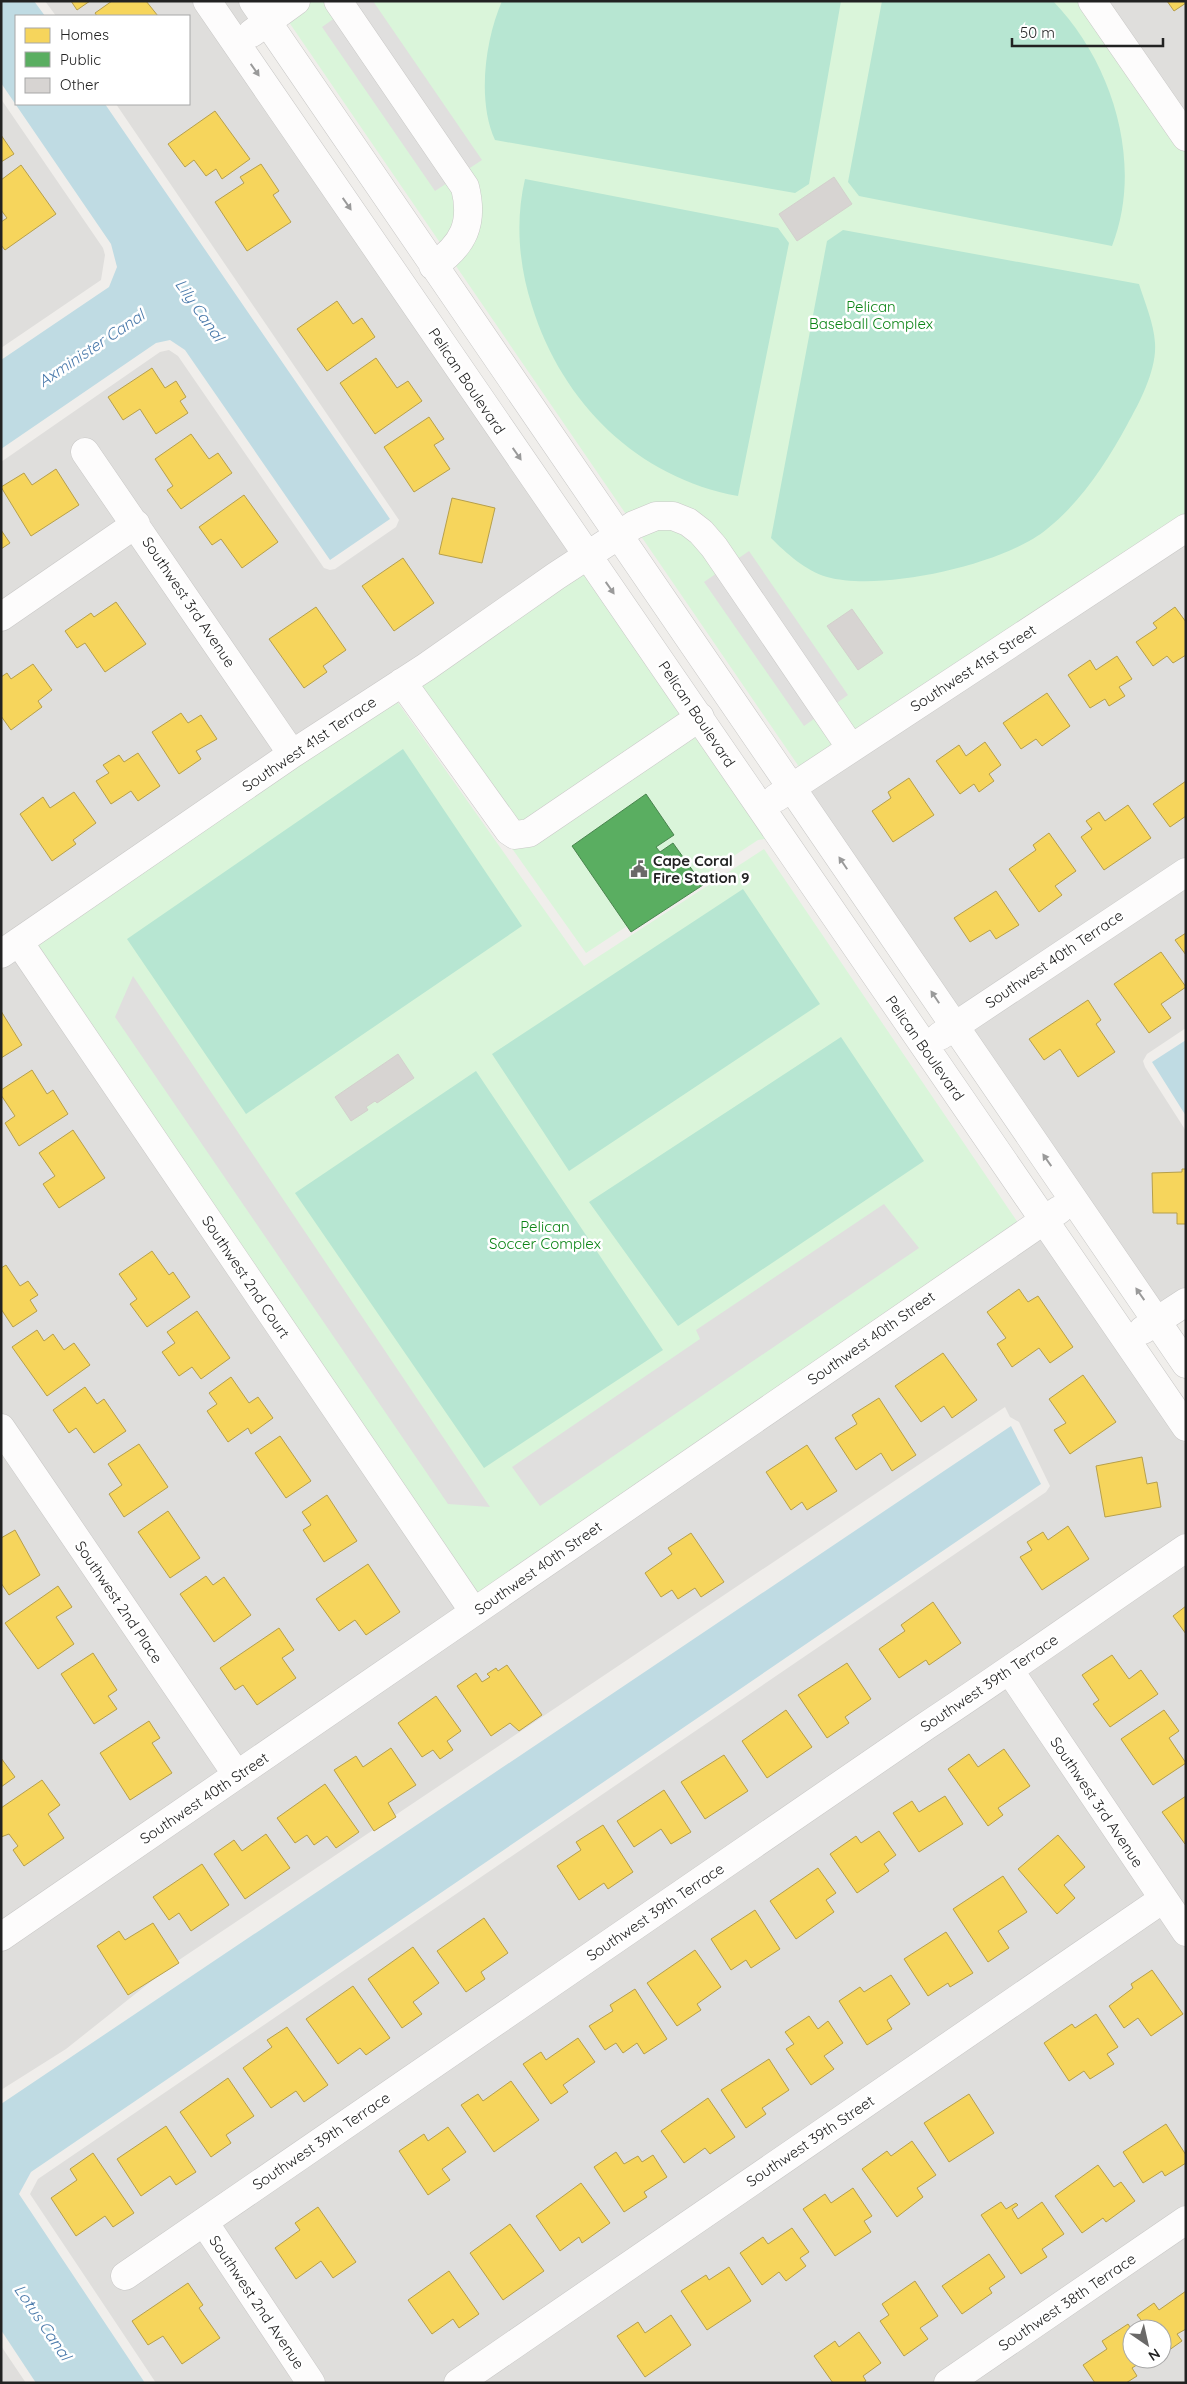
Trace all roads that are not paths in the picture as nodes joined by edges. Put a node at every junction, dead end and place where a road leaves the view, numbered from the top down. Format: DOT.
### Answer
graph roads {
  1 [pos="207,1"];
  2 [pos="296,1"];
  3 [pos="338,1"];
  4 [pos="1092,1"];
  5 [pos="260,12"];
  6 [pos="237,44"];
  7 [pos="1186,137"];
  8 [pos="433,266"];
  9 [pos="85,452"];
  10 [pos="136,524"];
  11 [pos="1186,528"];
  12 [pos="618,535"];
  13 [pos="587,556"];
  14 [pos="1,617"];
  15 [pos="402,682"];
  16 [pos="700,717"];
  17 [pos="850,748"];
  18 [pos="292,754"];
  19 [pos="791,788"];
  20 [pos="760,809"];
  21 [pos="1186,872"];
  22 [pos="10,948"];
  23 [pos="954,1025"];
  24 [pos="925,1048"];
  25 [pos="1074,1199"];
  26 [pos="1043,1220"];
  27 [pos="1186,1302"];
  28 [pos="1158,1320"];
  29 [pos="1127,1342"];
  30 [pos="1182,1351"];
  31 [pos="1146,1369"];
  32 [pos="1186,1427"];
  33 [pos="1,1428"];
  34 [pos="1186,1548"];
  35 [pos="474,1612"];
  36 [pos="1010,1671"];
  37 [pos="238,1775"];
  38 [pos="1163,1899"];
  39 [pos="4,1930"];
  40 [pos="1186,1932"];
  41 [pos="1186,2220"];
  42 [pos="204,2222"];
  43 [pos="125,2276"];
  44 [pos="311,2383"];
  45 [pos="458,2383"];
  46 [pos="948,2383"];
  1 -- 6 [label="street, Pelican Boulevard"];
  2 -- 5 [label="street"];
  3 -- 8 [label="street"];
  4 -- 7 [label="street"];
  5 -- 6 [label="street"];
  5 -- 8 [label="street"];
  6 -- 13 [label="street, Pelican Boulevard, one-way"];
  8 -- 12 [label="street"];
  9 -- 10 [label="street, Southwest 3rd Avenue"];
  10 -- 14 [label="street"];
  10 -- 18 [label="street, Southwest 3rd Avenue"];
  11 -- 17 [label="street, Southwest 41st Street"];
  12 -- 13 [label="street, Southwest 41st Terrace"];
  12 -- 17 [label="street, Southwest 41st Terrace"];
  12 -- 19 [label="street"];
  13 -- 15 [label="street, Southwest 41st Terrace"];
  13 -- 16 [label="street, Pelican Boulevard, one-way"];
  15 -- 16 [label="street"];
  15 -- 18 [label="street, Southwest 41st Terrace"];
  16 -- 20 [label="street, Pelican Boulevard"];
  17 -- 19 [label="street, Southwest 41st Street"];
  18 -- 22 [label="street, Southwest 41st Terrace"];
  19 -- 20 [label="street, Southwest 41st Street"];
  23 -- 19 [label="street, one-way"];
  20 -- 24 [label="street, Pelican Boulevard"];
  21 -- 23 [label="street, Southwest 40th Terrace"];
  22 -- 35 [label="street, Southwest 2nd Court"];
  23 -- 24 [label="street, Southwest 40th Terrace"];
  25 -- 23 [label="street, one-way"];
  24 -- 26 [label="street, Pelican Boulevard"];
  25 -- 26 [label="street, Southwest 40th Street"];
  28 -- 25 [label="street, one-way"];
  26 -- 29 [label="street, Pelican Boulevard"];
  26 -- 35 [label="street, Southwest 40th Street"];
  27 -- 28 [label="street"];
  28 -- 29 [label="street"];
  28 -- 30 [label="street"];
  29 -- 31 [label="street, Pelican Boulevard"];
  30 -- 31 [label="street"];
  31 -- 32 [label="street, Pelican Boulevard"];
  33 -- 37 [label="street, Southwest 2nd Place"];
  34 -- 36 [label="street, Southwest 39th Terrace"];
  35 -- 37 [label="street, Southwest 40th Street"];
  36 -- 38 [label="street, Southwest 3rd Avenue"];
  36 -- 42 [label="street, Southwest 39th Terrace"];
  37 -- 39 [label="street, Southwest 40th Street"];
  38 -- 40 [label="street, Southwest 3rd Avenue"];
  38 -- 45 [label="street, Southwest 39th Street"];
  41 -- 46 [label="street, Southwest 38th Terrace"];
  42 -- 43 [label="street, Southwest 39th Terrace"];
  42 -- 44 [label="street, Southwest 2nd Avenue"];
}
